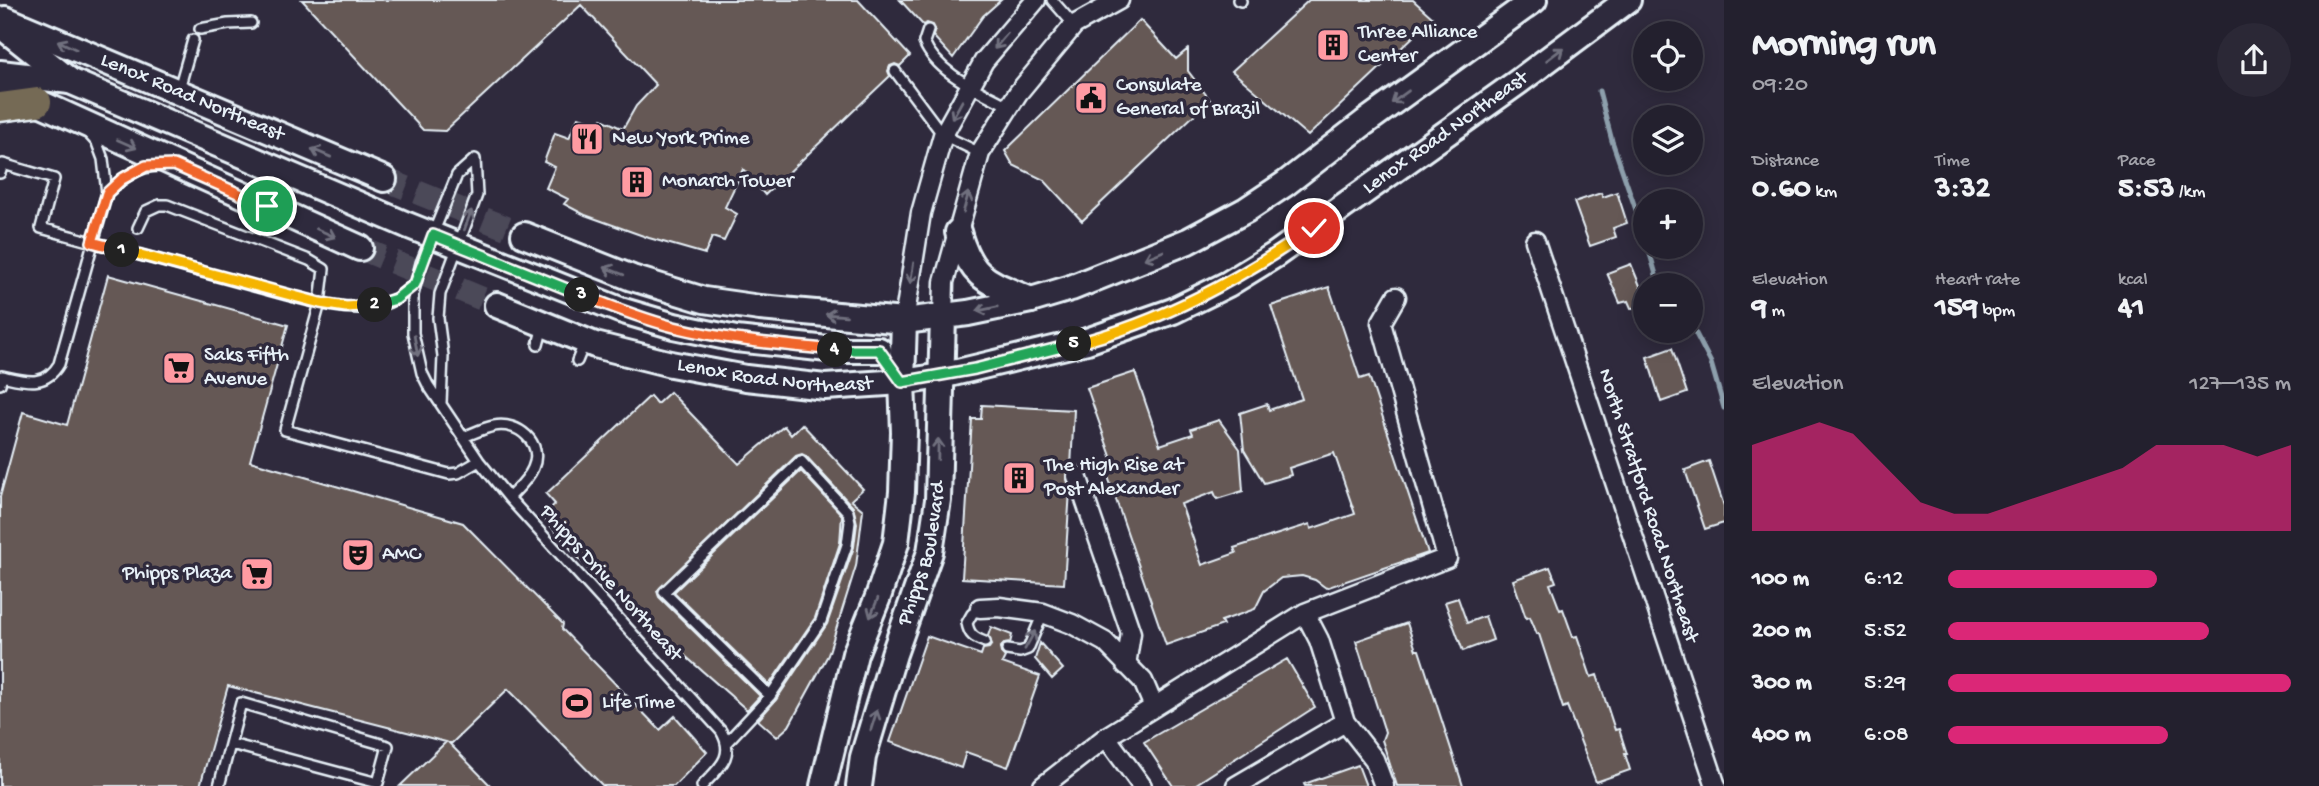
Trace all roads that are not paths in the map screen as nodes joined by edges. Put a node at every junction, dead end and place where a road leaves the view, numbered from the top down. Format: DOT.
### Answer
graph roads {
  1 [pos="1035,0"];
  2 [pos="1052,0"];
  3 [pos="1119,0"];
  4 [pos="1534,0"];
  5 [pos="1628,0"];
  6 [pos="0,17"];
  7 [pos="251,23"];
  8 [pos="0,25"];
  9 [pos="1074,25"];
  10 [pos="200,29"];
  11 [pos="928,30"];
  12 [pos="193,40"];
  13 [pos="895,71"];
  14 [pos="0,73"];
  15 [pos="70,81"];
  16 [pos="0,85"];
  17 [pos="971,85"];
  18 [pos="178,92"];
  19 [pos="37,102"];
  20 [pos="0,107"];
  21 [pos="1010,107"];
  22 [pos="80,123"];
  23 [pos="943,135"];
  24 [pos="980,153"];
  25 [pos="174,165"];
  26 [pos="0,173"];
  27 [pos="384,179"];
  28 [pos="107,193"];
  29 [pos="138,228"];
  30 [pos="958,232"];
  31 [pos="433,235"];
  32 [pos="524,235"];
  33 [pos="1535,241"];
  34 [pos="92,242"];
  35 [pos="459,245"];
  36 [pos="360,248"];
  37 [pos="415,284"];
  38 [pos="1396,297"];
  39 [pos="1031,300"];
  40 [pos="320,303"];
  41 [pos="497,305"];
  42 [pos="943,316"];
  43 [pos="904,321"];
  44 [pos="879,350"];
  45 [pos="941,376"];
  46 [pos="1,378"];
  47 [pos="902,382"];
  48 [pos="441,403"];
  49 [pos="463,437"];
  50 [pos="479,461"];
  51 [pos="1077,476"];
  52 [pos="509,498"];
  53 [pos="980,608"];
  54 [pos="1043,613"];
  55 [pos="1306,613"];
  56 [pos="985,642"];
  57 [pos="1007,650"];
  58 [pos="1126,665"];
  59 [pos="770,696"];
  60 [pos="1154,707"];
  61 [pos="1345,722"];
  62 [pos="1106,737"];
  63 [pos="727,742"];
  64 [pos="231,744"];
  65 [pos="219,786"];
  66 [pos="702,786"];
  67 [pos="823,786"];
  68 [pos="859,786"];
  69 [pos="1043,786"];
  70 [pos="1143,786"];
  71 [pos="1236,786"];
  72 [pos="1384,786"];
  73 [pos="1716,786"];
  1 -- 17 [label="street, one-way"];
  2 -- 9 [label="lane"];
  3 -- 9 [label="street"];
  4 -- 39 [label="main road, one-way"];
  45 -- 5 [label="main road, Lenox Road Northeast, one-way"];
  18 -- 6 [label="main road, Lenox Road Northeast, one-way"];
  7 -- 10 [label="lane"];
  8 -- 15 [label="main road"];
  9 -- 21 [label="street"];
  11 -- 17 [label="lane"];
  12 -- 18 [label="lane"];
  13 -- 23 [label="lane"];
  14 -- 15 [label="main road"];
  15 -- 31 [label="main road"];
  16 -- 19 [label="main road"];
  17 -- 21 [label="lane"];
  17 -- 23 [label="street, one-way"];
  27 -- 18 [label="main road, Lenox Road Northeast, one-way"];
  19 -- 20 [label="highway"];
  19 -- 22 [label="main road"];
  21 -- 24 [label="street"];
  22 -- 25 [label="main road, one-way"];
  22 -- 28 [label="lane"];
  23 -- 24 [label="lane"];
  23 -- 43 [label="street, one-way"];
  30 -- 24 [label="street, one-way"];
  25 -- 28 [label="lane"];
  25 -- 36 [label="main road, one-way"];
  26 -- 34 [label="lane"];
  28 -- 34 [label="lane"];
  29 -- 40 [label="lane"];
  30 -- 39 [label="main road"];
  30 -- 42 [label="street"];
  31 -- 35 [label="main road"];
  35 -- 31 [label="lane, Phipps Drive Northeast, one-way"];
  31 -- 37 [label="lane, Phipps Drive Northeast"];
  43 -- 32 [label="main road, one-way"];
  33 -- 73 [label="street, North Stratford Road Northeast"];
  34 -- 40 [label="lane"];
  34 -- 46 [label="lane"];
  35 -- 44 [label="main road"];
  35 -- 48 [label="lane"];
  37 -- 40 [label="lane"];
  37 -- 48 [label="lane, Phipps Drive Northeast, one-way"];
  38 -- 55 [label="street"];
  39 -- 42 [label="main road, one-way"];
  40 -- 50 [label="lane"];
  41 -- 47 [label="main road, Lenox Road Northeast"];
  42 -- 43 [label="main road"];
  42 -- 45 [label="main road, Phipps Boulevard"];
  43 -- 44 [label="main road"];
  43 -- 47 [label="main road, Phipps Boulevard"];
  44 -- 47 [label="main road"];
  45 -- 47 [label="main road, Lenox Road Northeast"];
  68 -- 45 [label="main road, Phipps Boulevard, one-way"];
  47 -- 67 [label="main road, Phipps Boulevard, one-way"];
  48 -- 49 [label="lane, Phipps Drive Northeast"];
  49 -- 50 [label="lane, Phipps Drive Northeast"];
  49 -- 52 [label="lane"];
  50 -- 52 [label="lane, Phipps Drive Northeast"];
  51 -- 58 [label="street"];
  52 -- 63 [label="lane, Phipps Drive Northeast"];
  53 -- 54 [label="street"];
  53 -- 56 [label="lane"];
  57 -- 54 [label="lane, one-way"];
  54 -- 58 [label="street"];
  55 -- 60 [label="street"];
  55 -- 61 [label="street"];
  58 -- 60 [label="street"];
  59 -- 59 [label="lane"];
  59 -- 63 [label="lane"];
  60 -- 62 [label="street"];
  61 -- 71 [label="street"];
  61 -- 72 [label="street"];
  62 -- 69 [label="street"];
  62 -- 70 [label="street"];
  63 -- 66 [label="lane"];
  64 -- 64 [label="lane"];
  64 -- 65 [label="lane"];
}
